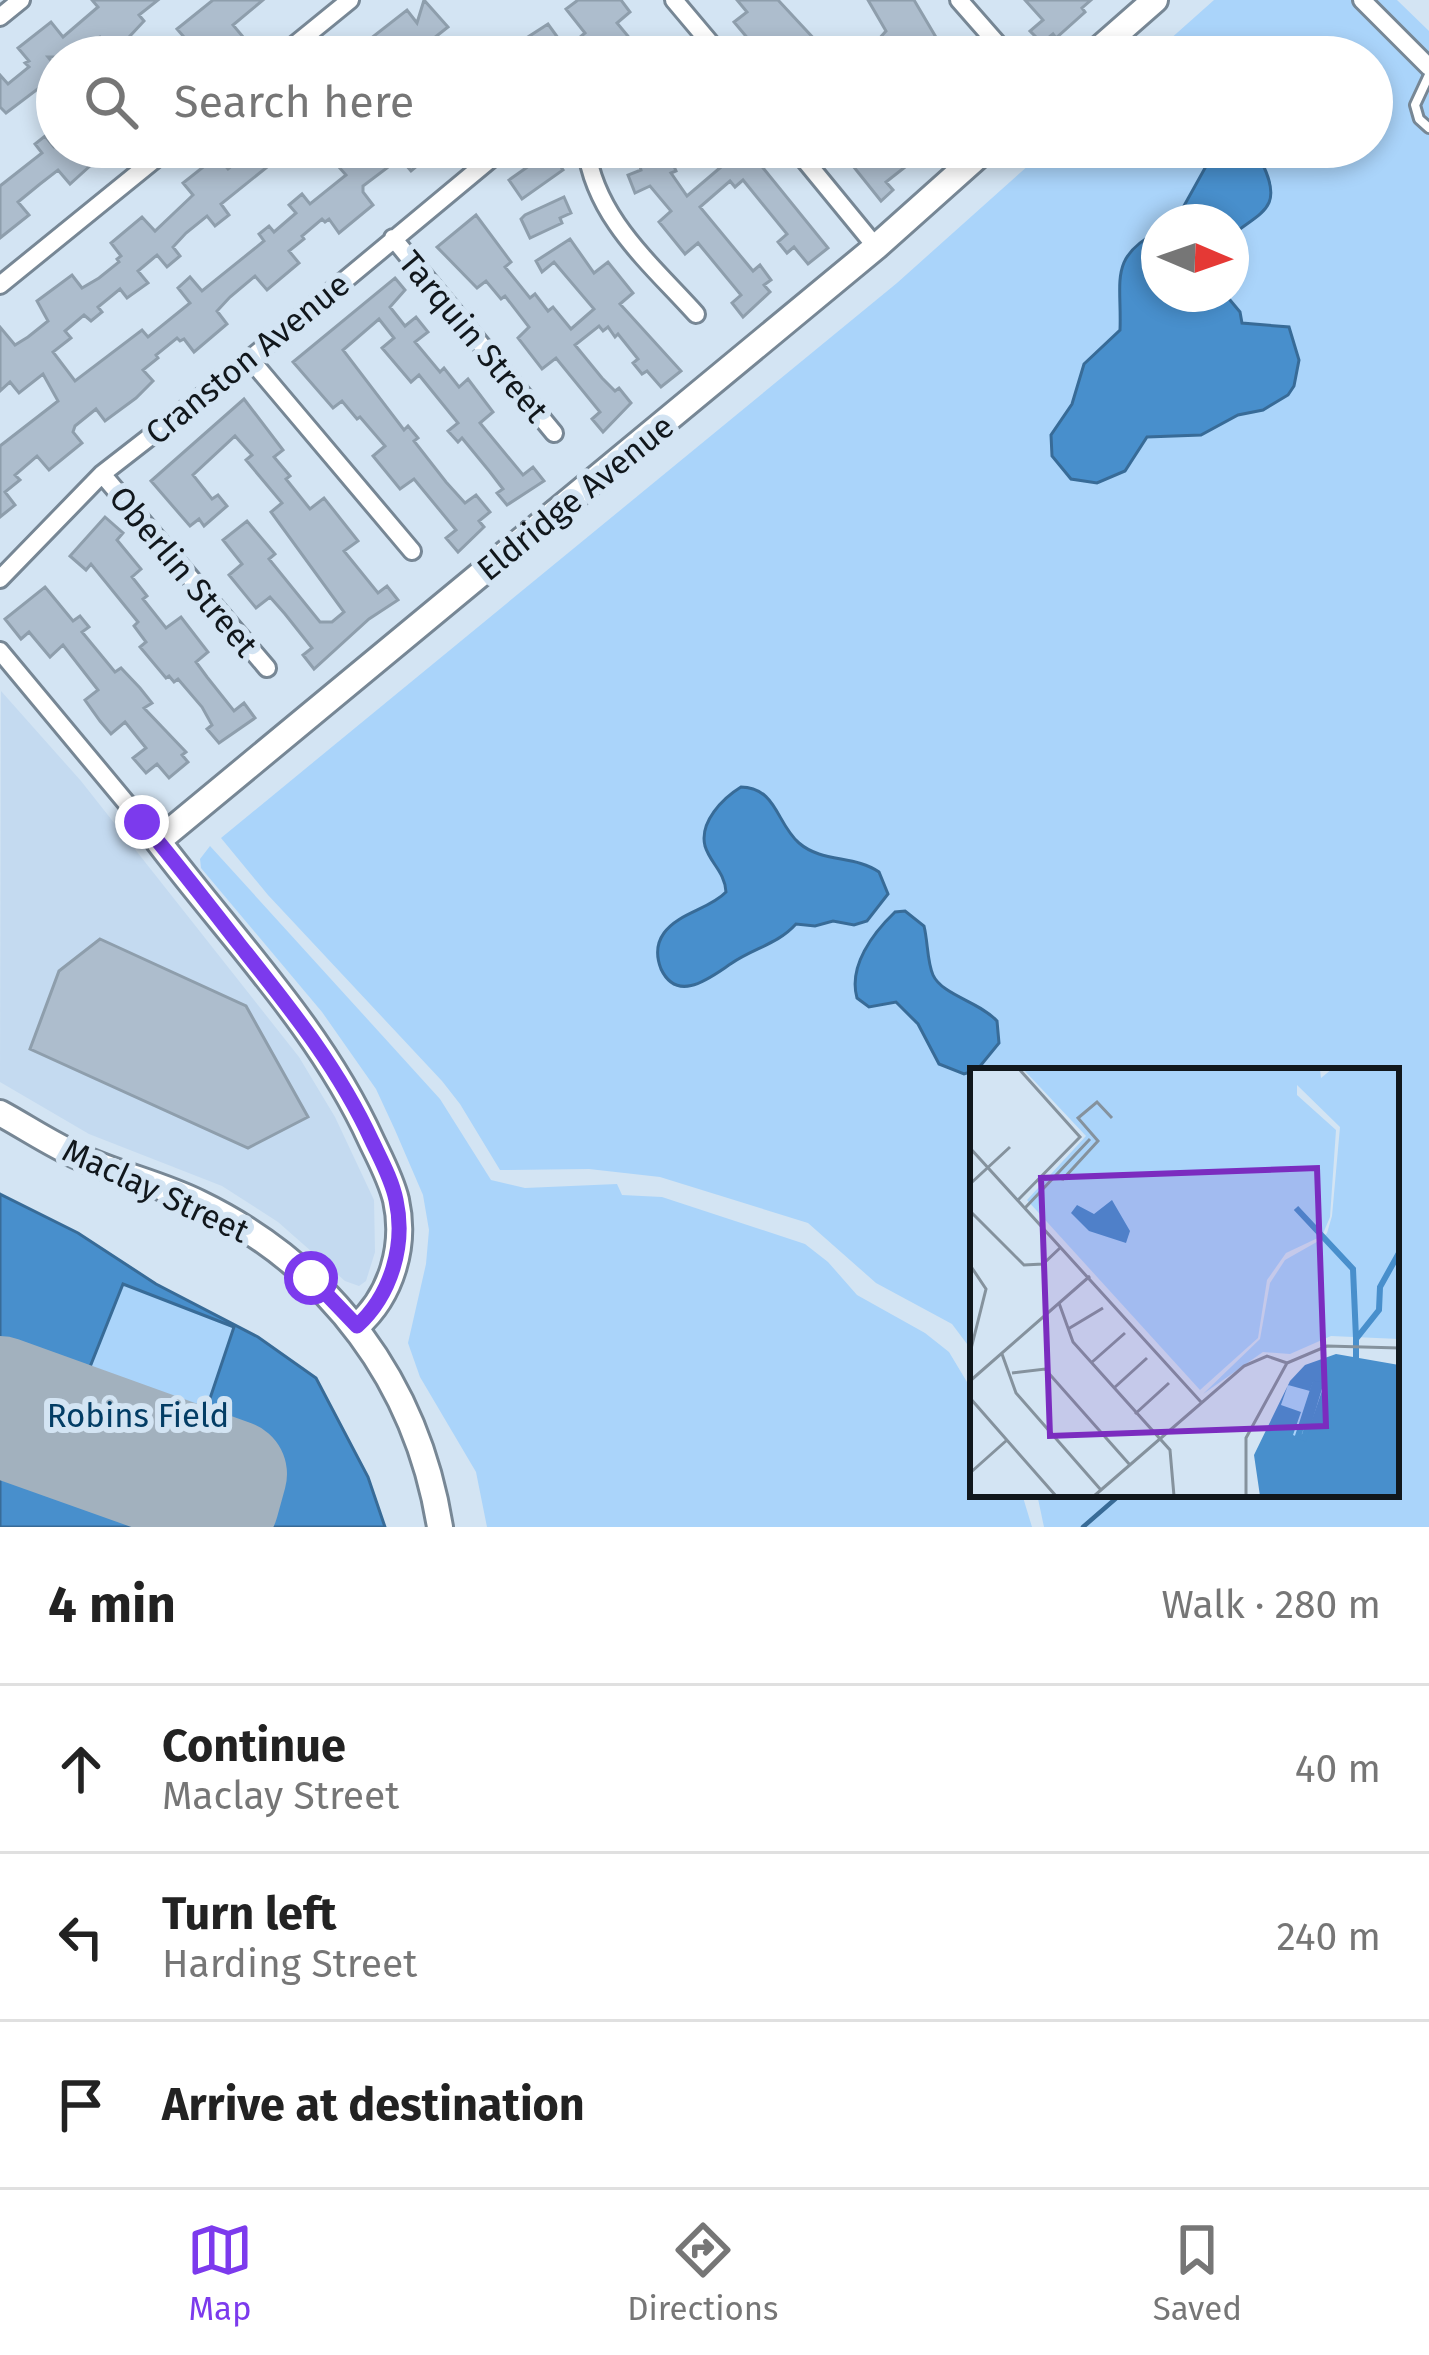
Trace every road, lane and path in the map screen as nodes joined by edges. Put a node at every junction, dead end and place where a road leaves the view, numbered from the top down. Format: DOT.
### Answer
graph roads {
  1 [pos="21,0"];
  2 [pos="350,0"];
  3 [pos="674,0"];
  4 [pos="959,0"];
  5 [pos="1155,0"];
  6 [pos="1362,0"];
  7 [pos="0,17"];
  8 [pos="306,36"];
  9 [pos="704,36"];
  10 [pos="991,36"];
  11 [pos="1114,36"];
  12 [pos="1429,71"];
  13 [pos="1429,128"];
  14 [pos="144,168"];
  15 [pos="479,168"];
  16 [pos="589,168"];
  17 [pos="811,168"];
  18 [pos="964,168"];
  19 [pos="393,238"];
  20 [pos="876,247"];
  21 [pos="0,286"];
  22 [pos="696,314"];
  23 [pos="250,359"];
  24 [pos="554,433"];
  25 [pos="102,474"];
  26 [pos="412,551"];
  27 [pos="0,579"];
  28 [pos="0,651"];
  29 [pos="267,668"];
  30 [pos="158,841"];
  31 [pos="0,1113"];
  32 [pos="357,1326"];
  33 [pos="440,1527"];
  1 -- 7 [label="street"];
  2 -- 8 [label="street"];
  3 -- 9 [label="street"];
  4 -- 10 [label="street"];
  5 -- 11 [label="street"];
  6 -- 12 [label="street"];
  12 -- 13 [label="lane"];
  14 -- 21 [label="street"];
  15 -- 19 [label="street, Cranston Avenue"];
  16 -- 22 [label="street"];
  17 -- 20 [label="street"];
  18 -- 20 [label="street, Eldridge Avenue"];
  19 -- 23 [label="street, Cranston Avenue"];
  19 -- 24 [label="street, Tarquin Street"];
  20 -- 30 [label="street, Eldridge Avenue"];
  23 -- 25 [label="street, Cranston Avenue"];
  23 -- 26 [label="street"];
  25 -- 27 [label="street, Cranston Avenue"];
  25 -- 29 [label="street, Oberlin Street"];
  28 -- 30 [label="street"];
  30 -- 32 [label="street"];
  31 -- 32 [label="street, Maclay Street"];
  32 -- 33 [label="street, Maclay Street"];
}
